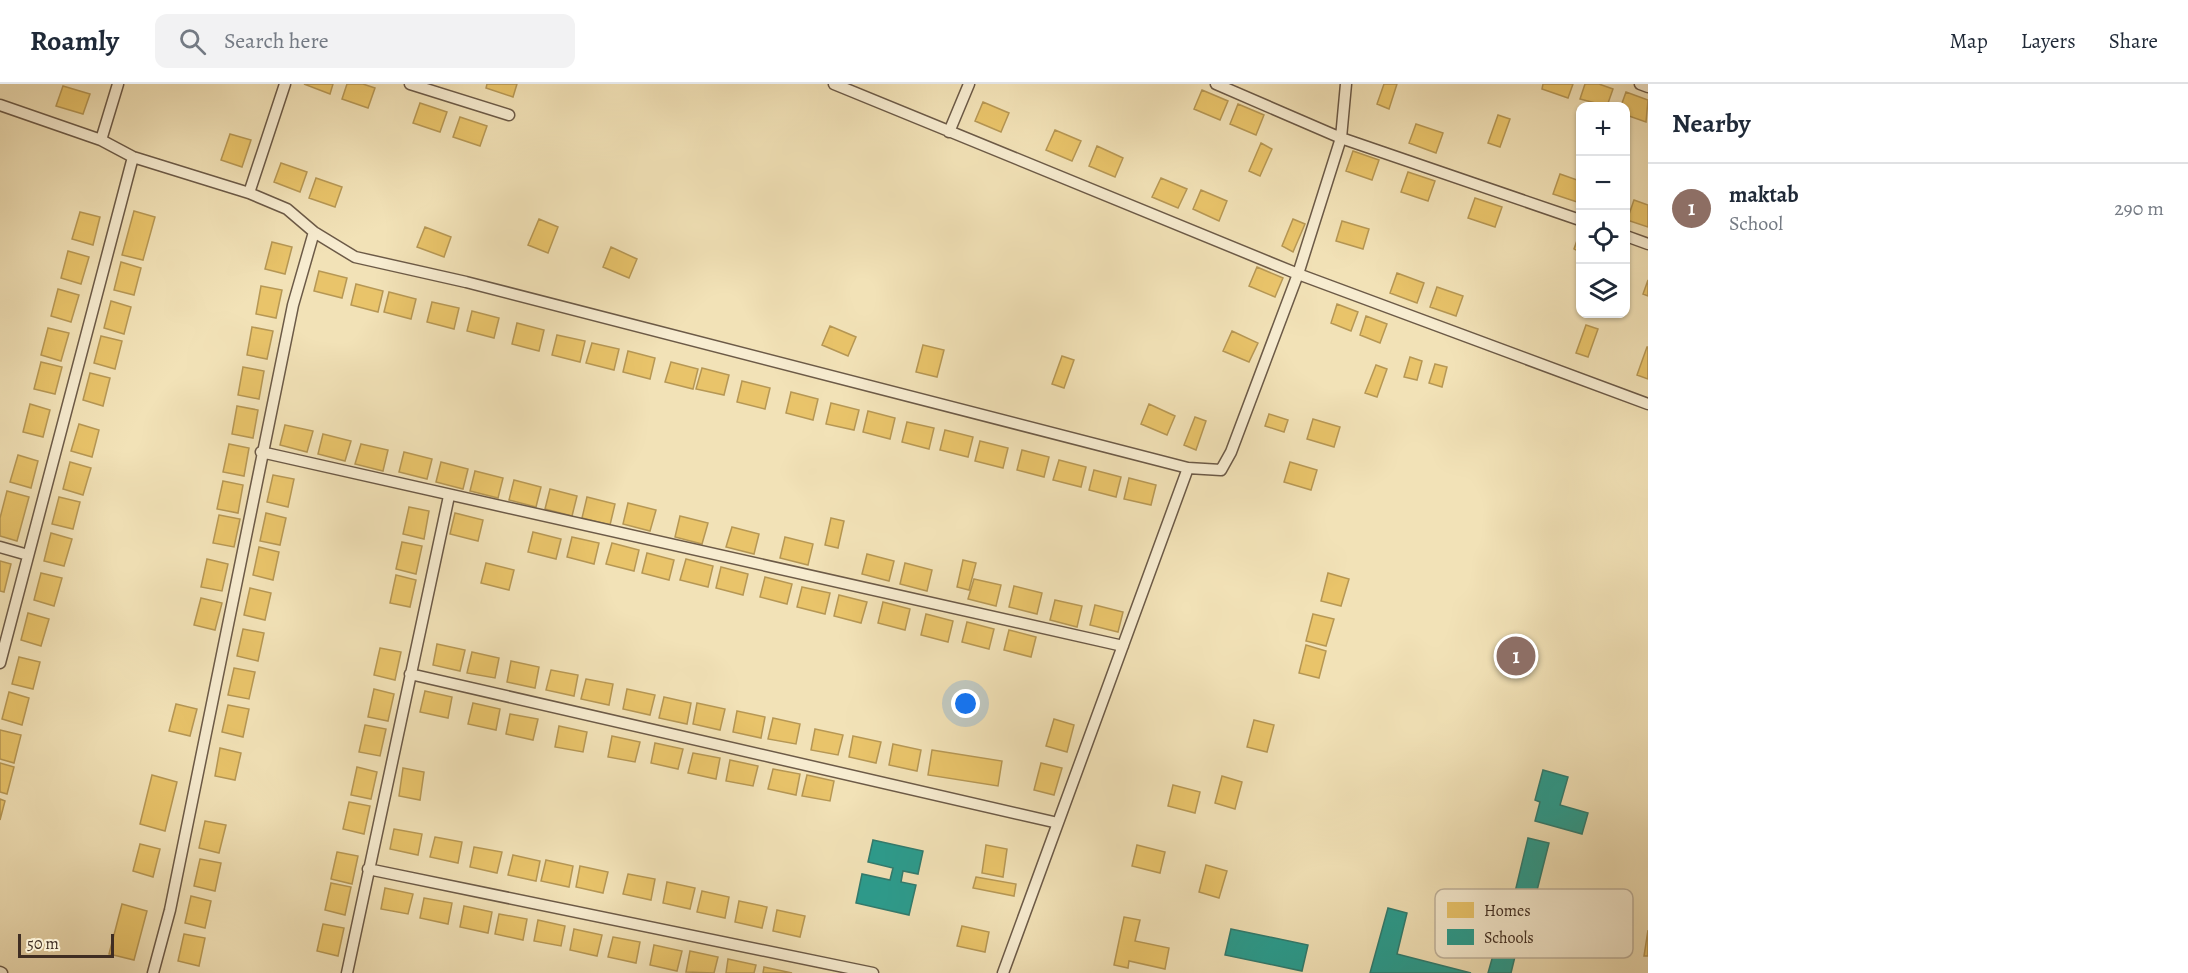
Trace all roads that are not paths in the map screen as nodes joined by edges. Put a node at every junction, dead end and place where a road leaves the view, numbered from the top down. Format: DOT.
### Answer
graph roads {
  1 [pos="118,84"];
  2 [pos="285,84"];
  3 [pos="411,84"];
  4 [pos="834,84"];
  5 [pos="969,84"];
  6 [pos="1216,84"];
  7 [pos="1346,84"];
  8 [pos="1640,84"];
  9 [pos="1648,87"];
  10 [pos="0,105"];
  11 [pos="509,115"];
  12 [pos="949,132"];
  13 [pos="1341,138"];
  14 [pos="100,140"];
  15 [pos="133,157"];
  16 [pos="249,193"];
  17 [pos="1576,218"];
  18 [pos="314,232"];
  19 [pos="1630,237"];
  20 [pos="1648,244"];
  21 [pos="1298,274"];
  22 [pos="1648,404"];
  23 [pos="261,452"];
  24 [pos="1188,468"];
  25 [pos="449,496"];
  26 [pos="0,547"];
  27 [pos="28,555"];
  28 [pos="1123,646"];
  29 [pos="0,663"];
  30 [pos="410,674"];
  31 [pos="1058,823"];
  32 [pos="368,869"];
  33 [pos="813,961"];
  34 [pos="153,973"];
  35 [pos="347,973"];
  36 [pos="811,973"];
  37 [pos="873,973"];
  38 [pos="1003,973"];
  1 -- 14 [label="street"];
  2 -- 16 [label="street"];
  3 -- 11 [label="street"];
  4 -- 12 [label="street"];
  5 -- 12 [label="street"];
  6 -- 13 [label="street"];
  7 -- 13 [label="street"];
  8 -- 9 [label="street"];
  10 -- 14 [label="street"];
  12 -- 21 [label="street"];
  13 -- 17 [label="street"];
  13 -- 21 [label="street"];
  14 -- 15 [label="street"];
  15 -- 16 [label="street"];
  15 -- 27 [label="street"];
  16 -- 18 [label="street"];
  18 -- 23 [label="street"];
  18 -- 24 [label="street"];
  19 -- 20 [label="street"];
  21 -- 22 [label="street"];
  21 -- 24 [label="street"];
  23 -- 25 [label="street"];
  23 -- 34 [label="street"];
  24 -- 28 [label="street"];
  25 -- 28 [label="street"];
  25 -- 30 [label="street"];
  26 -- 27 [label="street"];
  27 -- 29 [label="street"];
  28 -- 31 [label="street"];
  30 -- 31 [label="street"];
  30 -- 32 [label="street"];
  31 -- 38 [label="street"];
  32 -- 33 [label="street"];
  32 -- 35 [label="street"];
  33 -- 36 [label="street"];
  33 -- 37 [label="street"];
}
